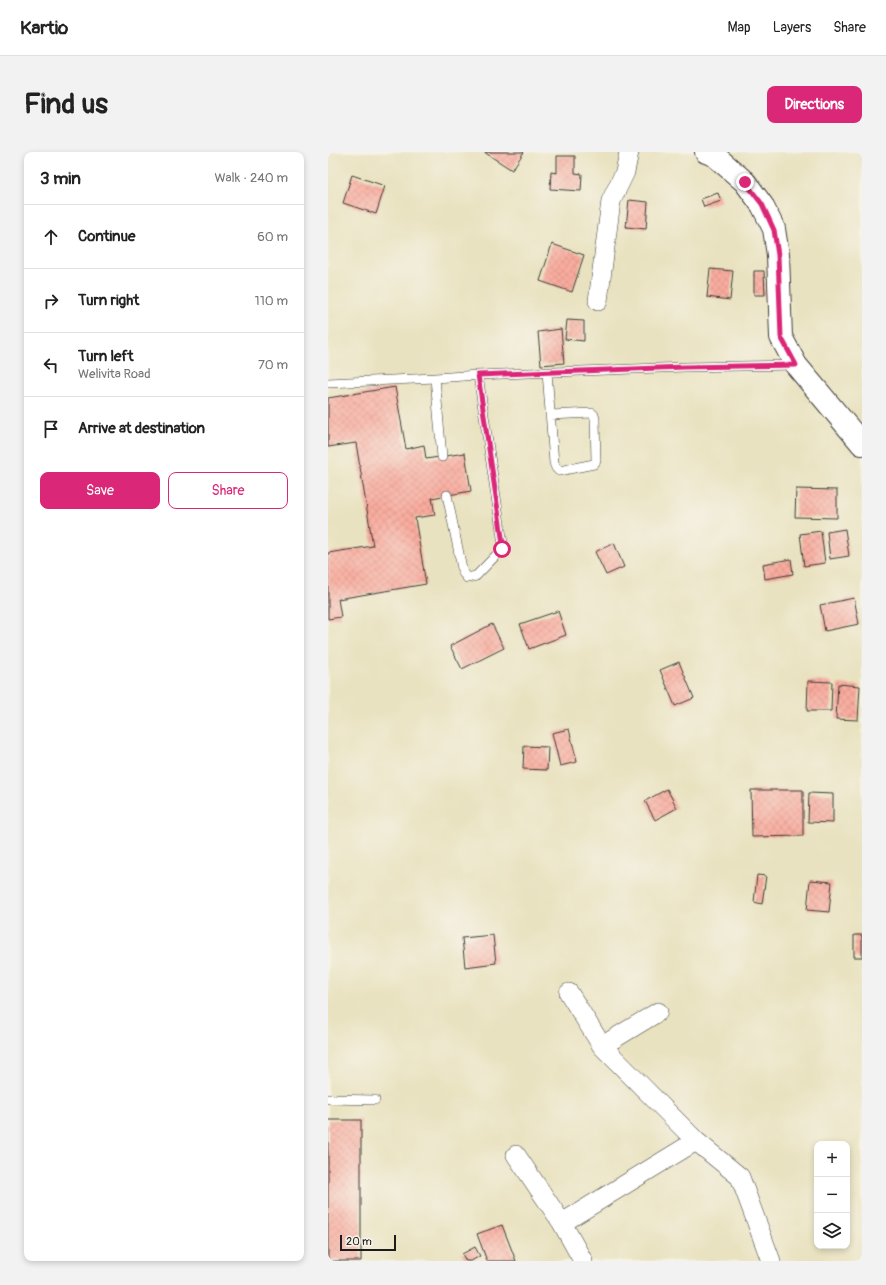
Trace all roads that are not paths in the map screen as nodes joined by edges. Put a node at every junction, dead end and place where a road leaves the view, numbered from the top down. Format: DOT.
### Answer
graph roads {
  1 [pos="629,152"];
  2 [pos="706,152"];
  3 [pos="598,301"];
  4 [pos="796,365"];
  5 [pos="547,372"];
  6 [pos="478,375"];
  7 [pos="435,378"];
  8 [pos="328,383"];
  9 [pos="550,416"];
  10 [pos="862,444"];
  11 [pos="442,457"];
  12 [pos="447,495"];
  13 [pos="569,993"];
  14 [pos="658,1012"];
  15 [pos="602,1046"];
  16 [pos="328,1099"];
  17 [pos="375,1100"];
  18 [pos="696,1141"];
  19 [pos="516,1155"];
  20 [pos="562,1223"];
  21 [pos="584,1261"];
  22 [pos="771,1261"];
  1 -- 3 [label="street"];
  2 -- 4 [label="street"];
  4 -- 5 [label="lane"];
  4 -- 10 [label="street"];
  5 -- 6 [label="lane"];
  5 -- 9 [label="lane"];
  6 -- 7 [label="lane"];
  6 -- 12 [label="lane"];
  7 -- 8 [label="lane"];
  7 -- 11 [label="lane"];
  9 -- 9 [label="lane"];
  13 -- 15 [label="street"];
  14 -- 15 [label="street"];
  15 -- 18 [label="street"];
  16 -- 17 [label="lane"];
  18 -- 20 [label="street"];
  18 -- 22 [label="street"];
  19 -- 20 [label="street"];
  20 -- 21 [label="street"];
}
